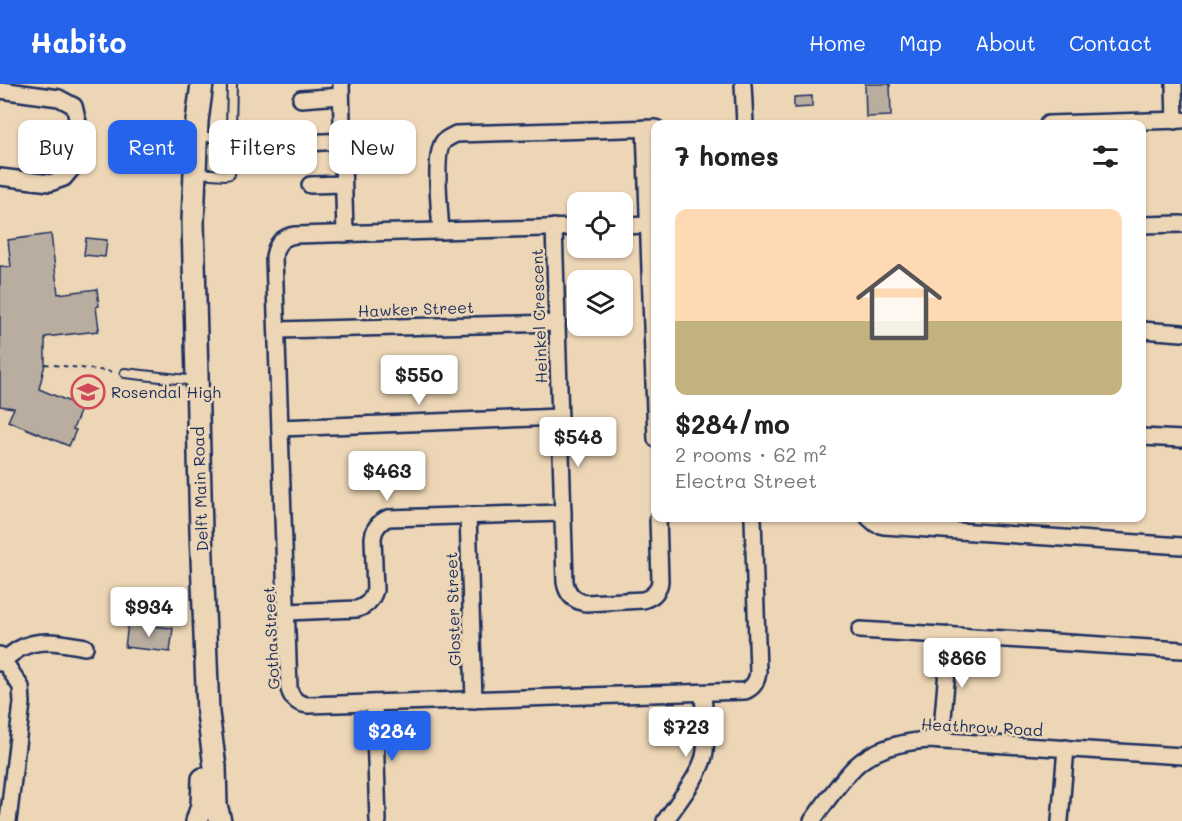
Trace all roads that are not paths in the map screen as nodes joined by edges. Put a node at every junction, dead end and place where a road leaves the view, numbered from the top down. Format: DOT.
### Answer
graph roads {
  1 [pos="196,84"];
  2 [pos="202,84"];
  3 [pos="232,84"];
  4 [pos="743,84"];
  5 [pos="1174,84"];
  6 [pos="0,90"];
  7 [pos="341,90"];
  8 [pos="301,99"];
  9 [pos="197,120"];
  10 [pos="231,120"];
  11 [pos="342,120"];
  12 [pos="744,120"];
  13 [pos="1179,121"];
  14 [pos="1146,122"];
  15 [pos="650,128"];
  16 [pos="197,129"];
  17 [pos="209,132"];
  18 [pos="194,174"];
  19 [pos="210,174"];
  20 [pos="230,174"];
  21 [pos="343,174"];
  22 [pos="0,177"];
  23 [pos="343,184"];
  24 [pos="310,185"];
  25 [pos="1182,224"];
  26 [pos="648,225"];
  27 [pos="1146,225"];
  28 [pos="567,226"];
  29 [pos="633,226"];
  30 [pos="554,227"];
  31 [pos="441,231"];
  32 [pos="345,234"];
  33 [pos="651,305"];
  34 [pos="557,323"];
  35 [pos="277,330"];
  36 [pos="1146,330"];
  37 [pos="1182,333"];
  38 [pos="124,373"];
  39 [pos="197,382"];
  40 [pos="560,417"];
  41 [pos="280,428"];
  42 [pos="1146,437"];
  43 [pos="1182,439"];
  44 [pos="563,513"];
  45 [pos="468,515"];
  46 [pos="658,522"];
  47 [pos="753,522"];
  48 [pos="874,522"];
  49 [pos="1182,546"];
  50 [pos="286,612"];
  51 [pos="860,630"];
  52 [pos="950,635"];
  53 [pos="85,647"];
  54 [pos="1182,650"];
  55 [pos="1,660"];
  56 [pos="703,693"];
  57 [pos="474,700"];
  58 [pos="374,703"];
  59 [pos="208,712"];
  60 [pos="941,741"];
  61 [pos="1065,748"];
  62 [pos="1182,756"];
  63 [pos="0,820"];
  64 [pos="9,821"];
  65 [pos="197,821"];
  66 [pos="220,821"];
  67 [pos="378,821"];
  68 [pos="665,821"];
  69 [pos="812,821"];
  70 [pos="1060,821"];
  1 -- 9 [label="street, Delft Main Road"];
  2 -- 16 [label="street, Delft Main Road"];
  3 -- 10 [label="lane"];
  4 -- 12 [label="street"];
  5 -- 13 [label="street"];
  6 -- 22 [label="street"];
  7 -- 8 [label="street"];
  7 -- 11 [label="street"];
  13 -- 14 [label="street"];
  15 -- 26 [label="street"];
  15 -- 31 [label="street"];
  16 -- 17 [label="lane"];
  18 -- 39 [label="street, Delft Main Road"];
  19 -- 20 [label="lane"];
  21 -- 23 [label="street"];
  23 -- 24 [label="street"];
  23 -- 32 [label="street"];
  25 -- 27 [label="street"];
  26 -- 29 [label="street"];
  26 -- 33 [label="street"];
  28 -- 30 [label="street, Gotha Street"];
  30 -- 31 [label="street, Gotha Street"];
  30 -- 34 [label="street, Heinkel Crescent"];
  31 -- 32 [label="street, Gotha Street"];
  32 -- 35 [label="street, Gotha Street"];
  34 -- 35 [label="street, Hawker Street"];
  34 -- 40 [label="street, Heinkel Crescent"];
  35 -- 41 [label="street, Gotha Street"];
  36 -- 37 [label="street"];
  38 -- 39 [label="lane"];
  39 -- 59 [label="street, Delft Main Road"];
  40 -- 41 [label="street"];
  40 -- 44 [label="street, Heinkel Crescent"];
  41 -- 50 [label="street, Gotha Street"];
  42 -- 43 [label="street"];
  44 -- 45 [label="street"];
  44 -- 46 [label="street, Heinkel Crescent"];
  45 -- 50 [label="street"];
  45 -- 57 [label="street, Gloster Street"];
  47 -- 56 [label="street, Gotha Street"];
  48 -- 49 [label="street"];
  50 -- 58 [label="street, Gotha Street"];
  51 -- 52 [label="street"];
  52 -- 54 [label="street"];
  52 -- 60 [label="street"];
  53 -- 55 [label="street"];
  55 -- 64 [label="street"];
  56 -- 57 [label="street, Gotha Street"];
  56 -- 68 [label="street"];
  57 -- 58 [label="street, Gotha Street"];
  58 -- 67 [label="street"];
  59 -- 65 [label="street, Delft Main Road"];
  59 -- 66 [label="street, Delft Main Road"];
  60 -- 61 [label="street, Heathrow Road"];
  60 -- 69 [label="street, Heathrow Road"];
  61 -- 62 [label="street, Heathrow Road"];
  61 -- 70 [label="street"];
  63 -- 64 [label="street"];
}
